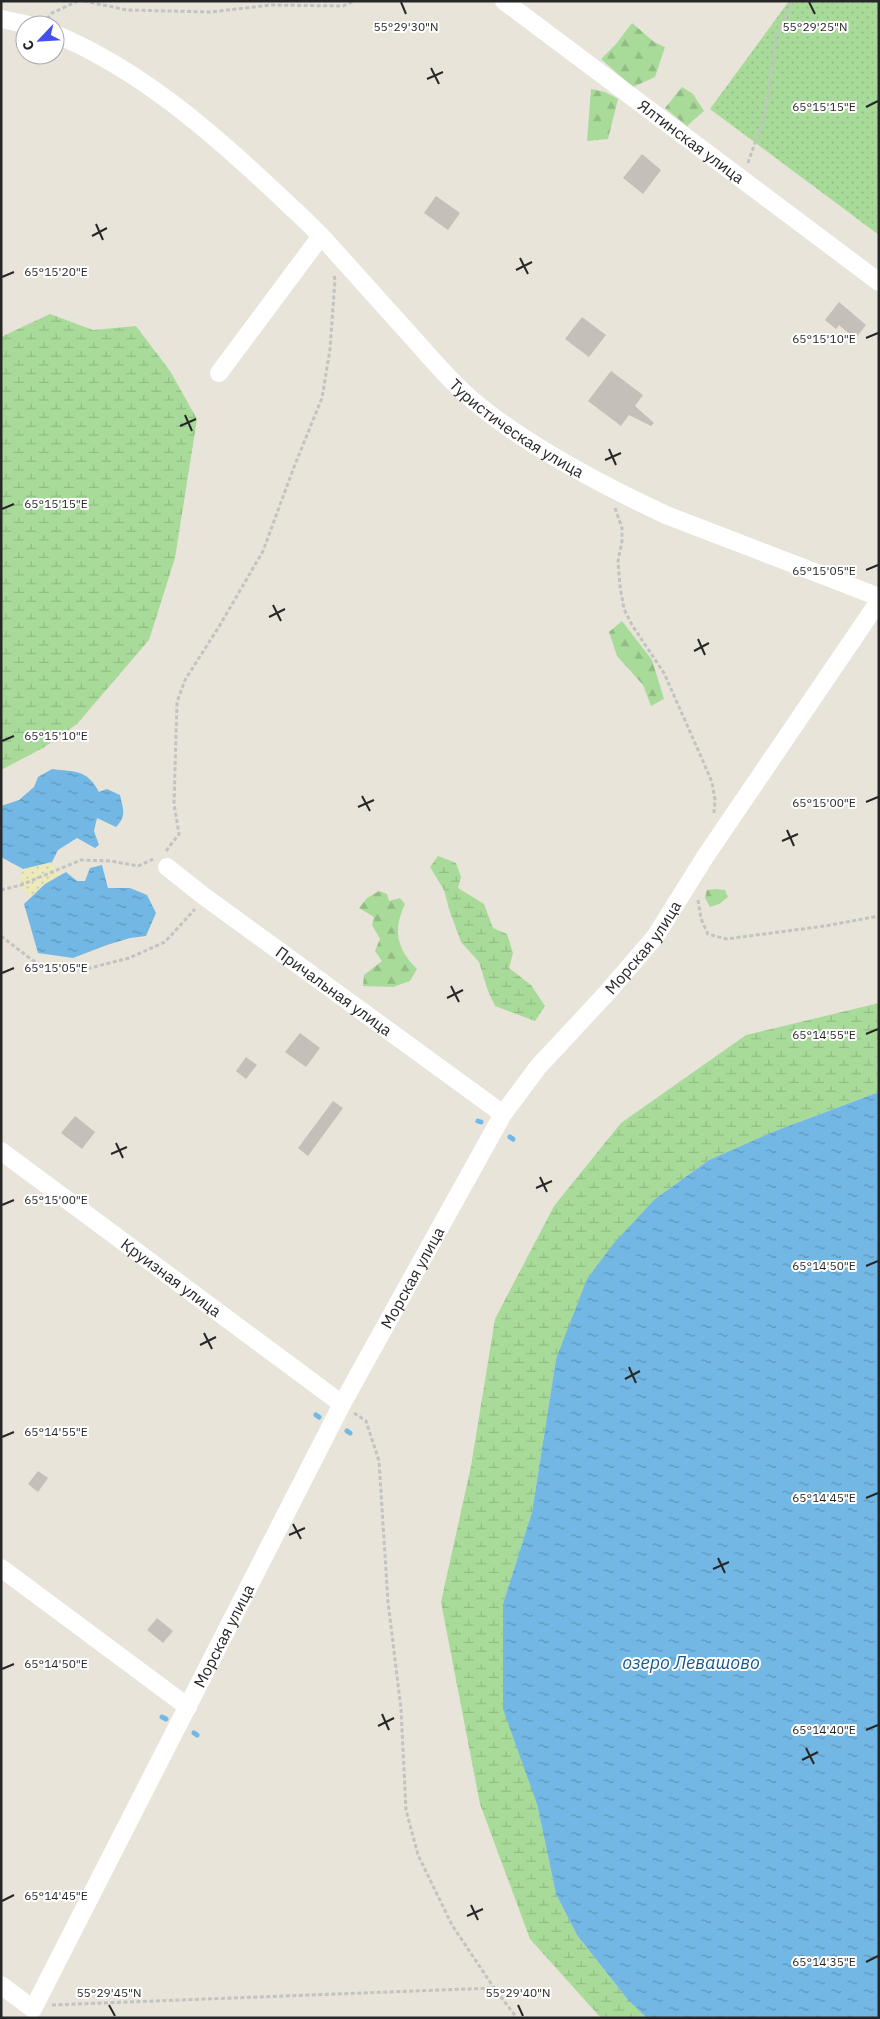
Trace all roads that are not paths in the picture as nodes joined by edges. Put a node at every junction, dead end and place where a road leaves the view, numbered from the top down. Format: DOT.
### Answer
graph roads {
  1 [pos="504,1"];
  2 [pos="1,18"];
  3 [pos="15,22"];
  4 [pos="65,38"];
  5 [pos="321,236"];
  6 [pos="879,282"];
  7 [pos="219,373"];
  8 [pos="879,599"];
  9 [pos="165,861"];
  10 [pos="503,1114"];
  11 [pos="1,1151"];
  12 [pos="342,1404"];
  13 [pos="1,1568"];
  14 [pos="188,1707"];
  15 [pos="1,1985"];
  1 -- 6 [label="street, Ялтинская улица"];
  2 -- 3 [label="street"];
  4 -- 5 [label="street, Туристическая улица"];
  5 -- 7 [label="street"];
  5 -- 8 [label="street, Туристическая улица"];
  8 -- 10 [label="street, Морская улица"];
  9 -- 10 [label="street, Причальная улица"];
  10 -- 12 [label="street, Морская улица"];
  11 -- 12 [label="street, Круизная улица"];
  12 -- 14 [label="street, Морская улица"];
  13 -- 14 [label="street"];
  14 -- 15 [label="street, Морская улица"];
}
